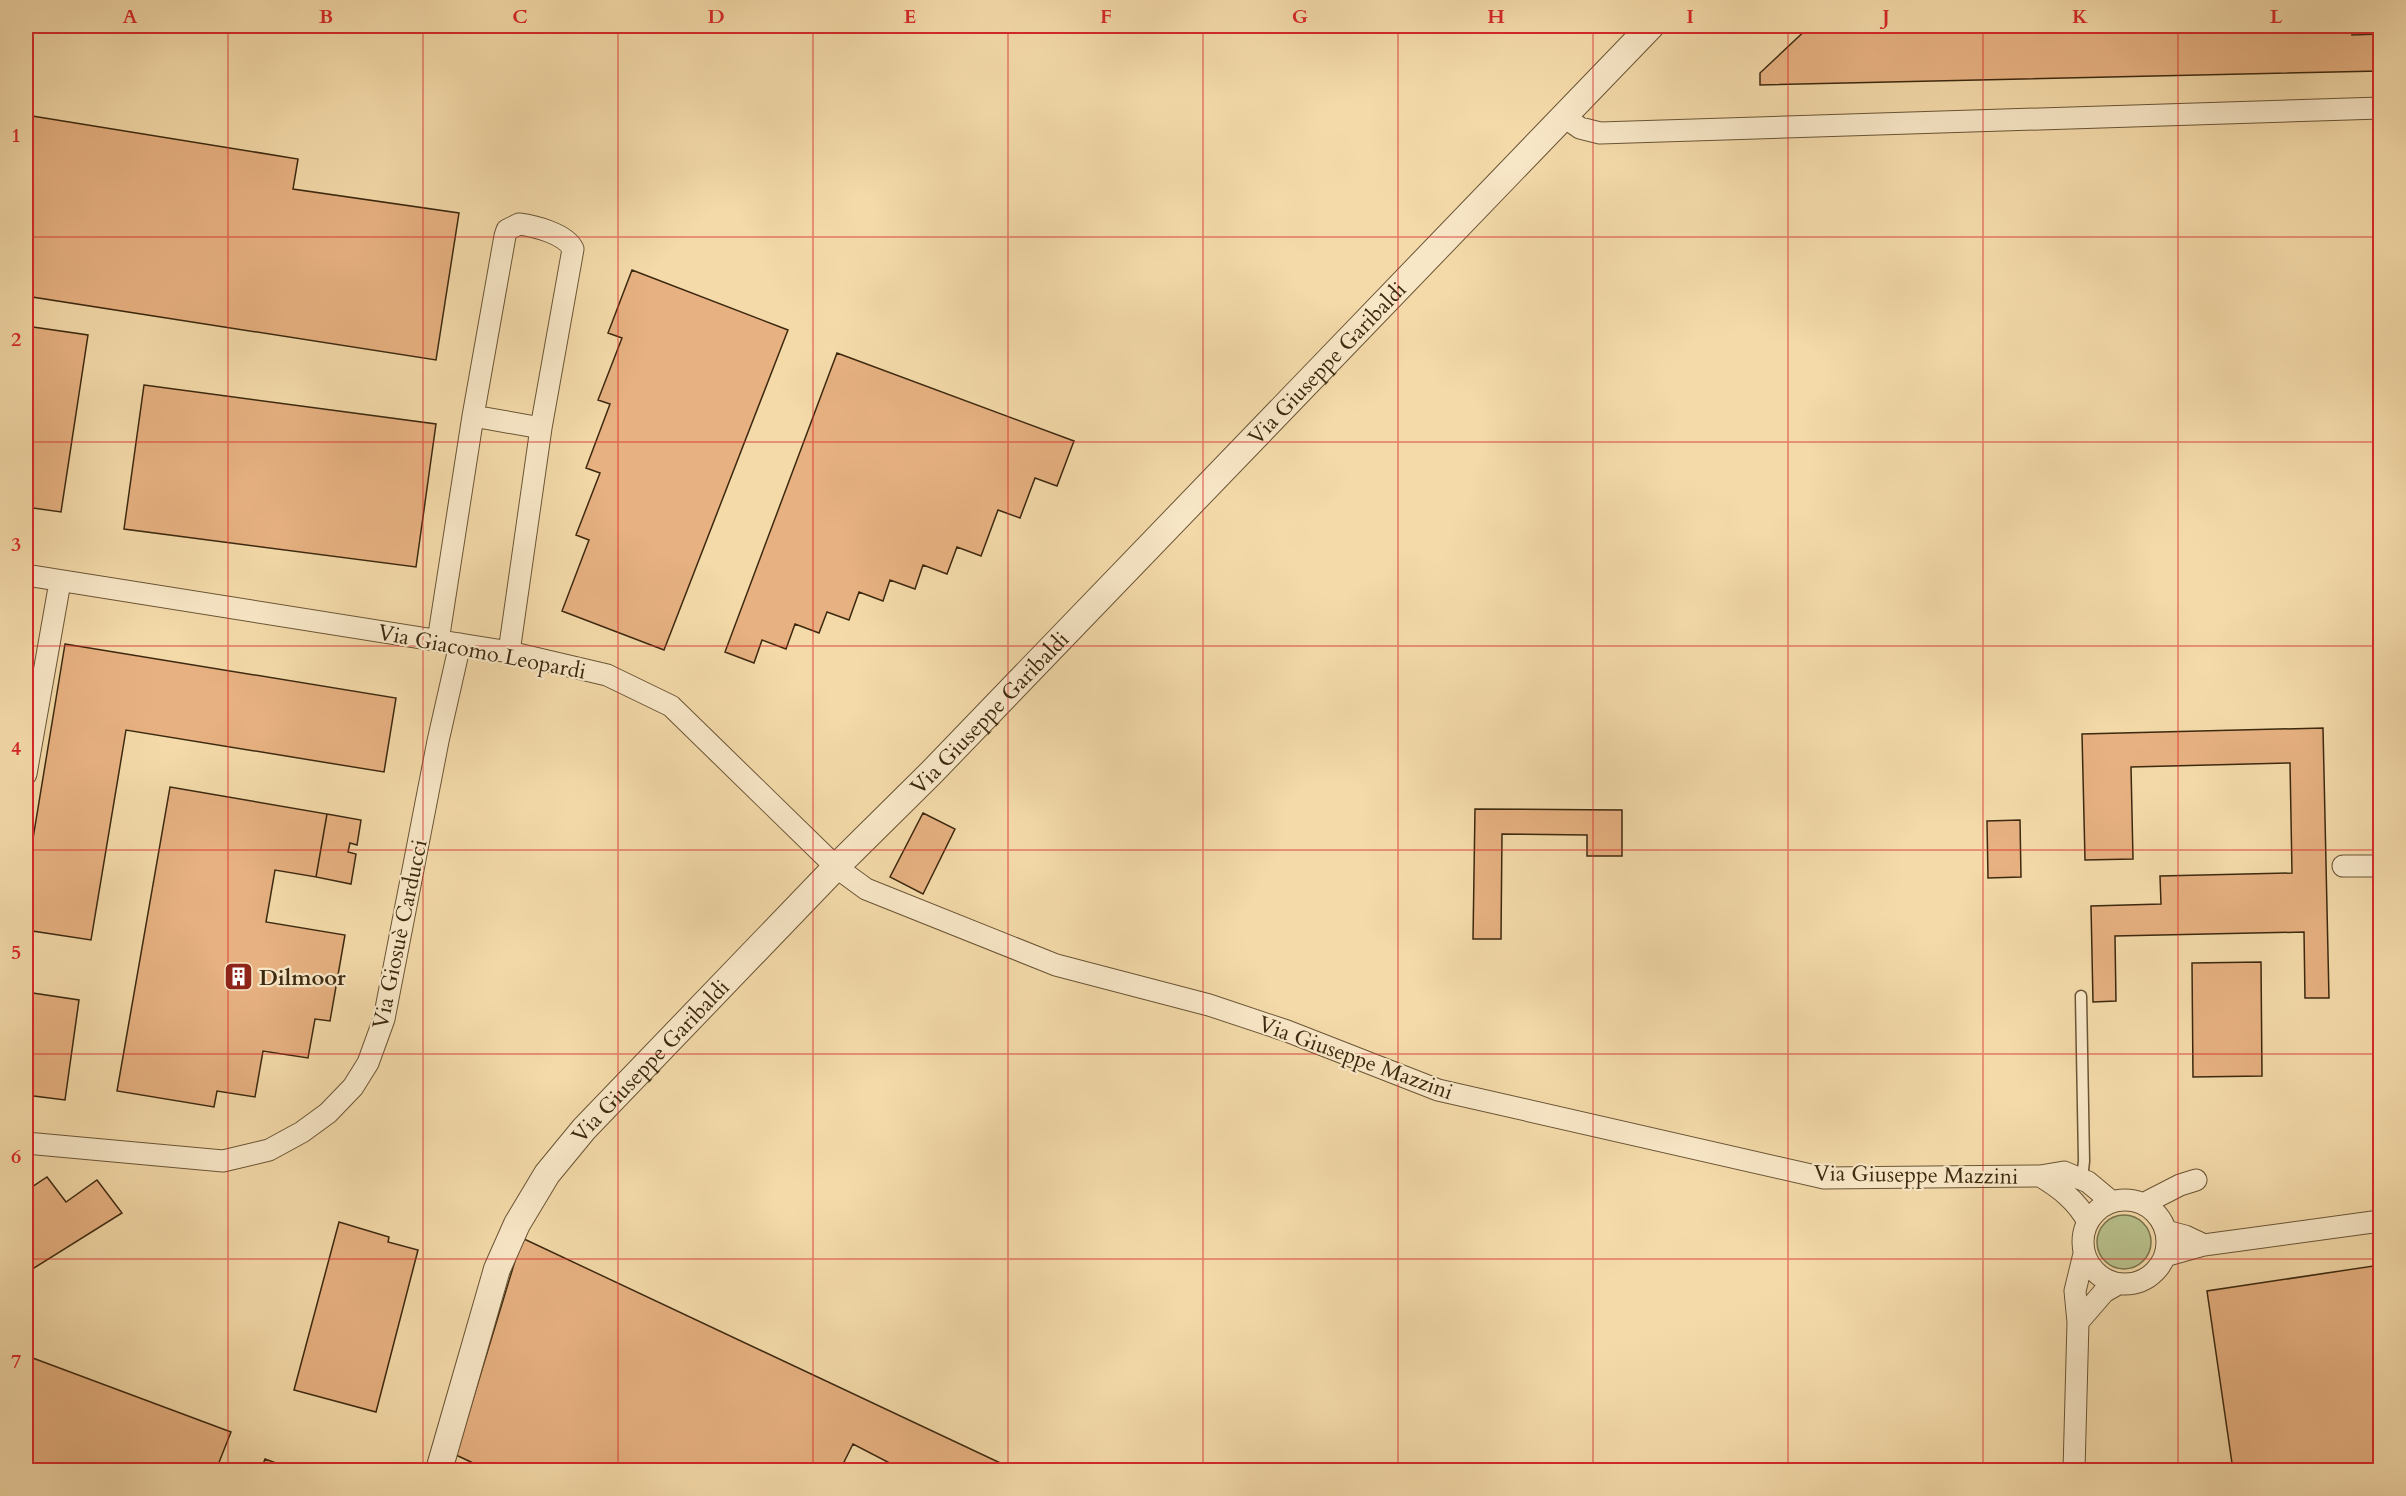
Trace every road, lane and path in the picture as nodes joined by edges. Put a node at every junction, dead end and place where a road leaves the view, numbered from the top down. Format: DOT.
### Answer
graph roads {
  1 [pos="1651,26"];
  2 [pos="2380,108"];
  3 [pos="1563,116"];
  4 [pos="473,416"];
  5 [pos="541,428"];
  6 [pos="26,575"];
  7 [pos="60,582"];
  8 [pos="438,641"];
  9 [pos="460,644"];
  10 [pos="509,652"];
  11 [pos="26,774"];
  12 [pos="2343,866"];
  13 [pos="2380,866"];
  14 [pos="836,867"];
  15 [pos="2081,996"];
  16 [pos="26,1143"];
  17 [pos="2040,1176"];
  18 [pos="2082,1179"];
  19 [pos="2112,1202"];
  20 [pos="2143,1204"];
  21 [pos="2380,1221"];
  22 [pos="2088,1222"];
  23 [pos="2164,1227"];
  24 [pos="2204,1245"];
  25 [pos="2084,1254"];
  26 [pos="2165,1256"];
  27 [pos="2118,1284"];
  28 [pos="2078,1322"];
  29 [pos="439,1470"];
  30 [pos="2074,1470"];
  1 -- 3 [label="street, Via Giuseppe Garibaldi"];
  2 -- 3 [label="street"];
  3 -- 14 [label="street, Via Giuseppe Garibaldi"];
  4 -- 5 [label="street"];
  4 -- 5 [label="street"];
  4 -- 8 [label="street"];
  5 -- 10 [label="street"];
  6 -- 7 [label="street, Via Giacomo Leopardi"];
  7 -- 8 [label="street, Via Giacomo Leopardi"];
  7 -- 11 [label="street"];
  8 -- 9 [label="street, Via Giacomo Leopardi"];
  9 -- 10 [label="street, Via Giacomo Leopardi"];
  9 -- 16 [label="street, Via Giosuè Carducci"];
  10 -- 14 [label="street, Via Giacomo Leopardi"];
  12 -- 13 [label="street"];
  14 -- 17 [label="street, Via Giuseppe Mazzini"];
  14 -- 29 [label="street, Via Giuseppe Garibaldi"];
  15 -- 18 [label="lane"];
  17 -- 18 [label="street, Via Giuseppe Mazzini"];
  17 -- 22 [label="street, Via Giuseppe Mazzini"];
  18 -- 19 [label="street, Via Giuseppe Mazzini"];
  19 -- 20 [label="street"];
  19 -- 22 [label="street"];
  20 -- 23 [label="street"];
  20 -- 23 [label="street"];
  21 -- 24 [label="street"];
  22 -- 25 [label="street"];
  23 -- 24 [label="street"];
  23 -- 26 [label="street"];
  24 -- 26 [label="street"];
  25 -- 27 [label="street"];
  25 -- 28 [label="street"];
  26 -- 27 [label="street"];
  27 -- 28 [label="street"];
  28 -- 30 [label="street"];
}
